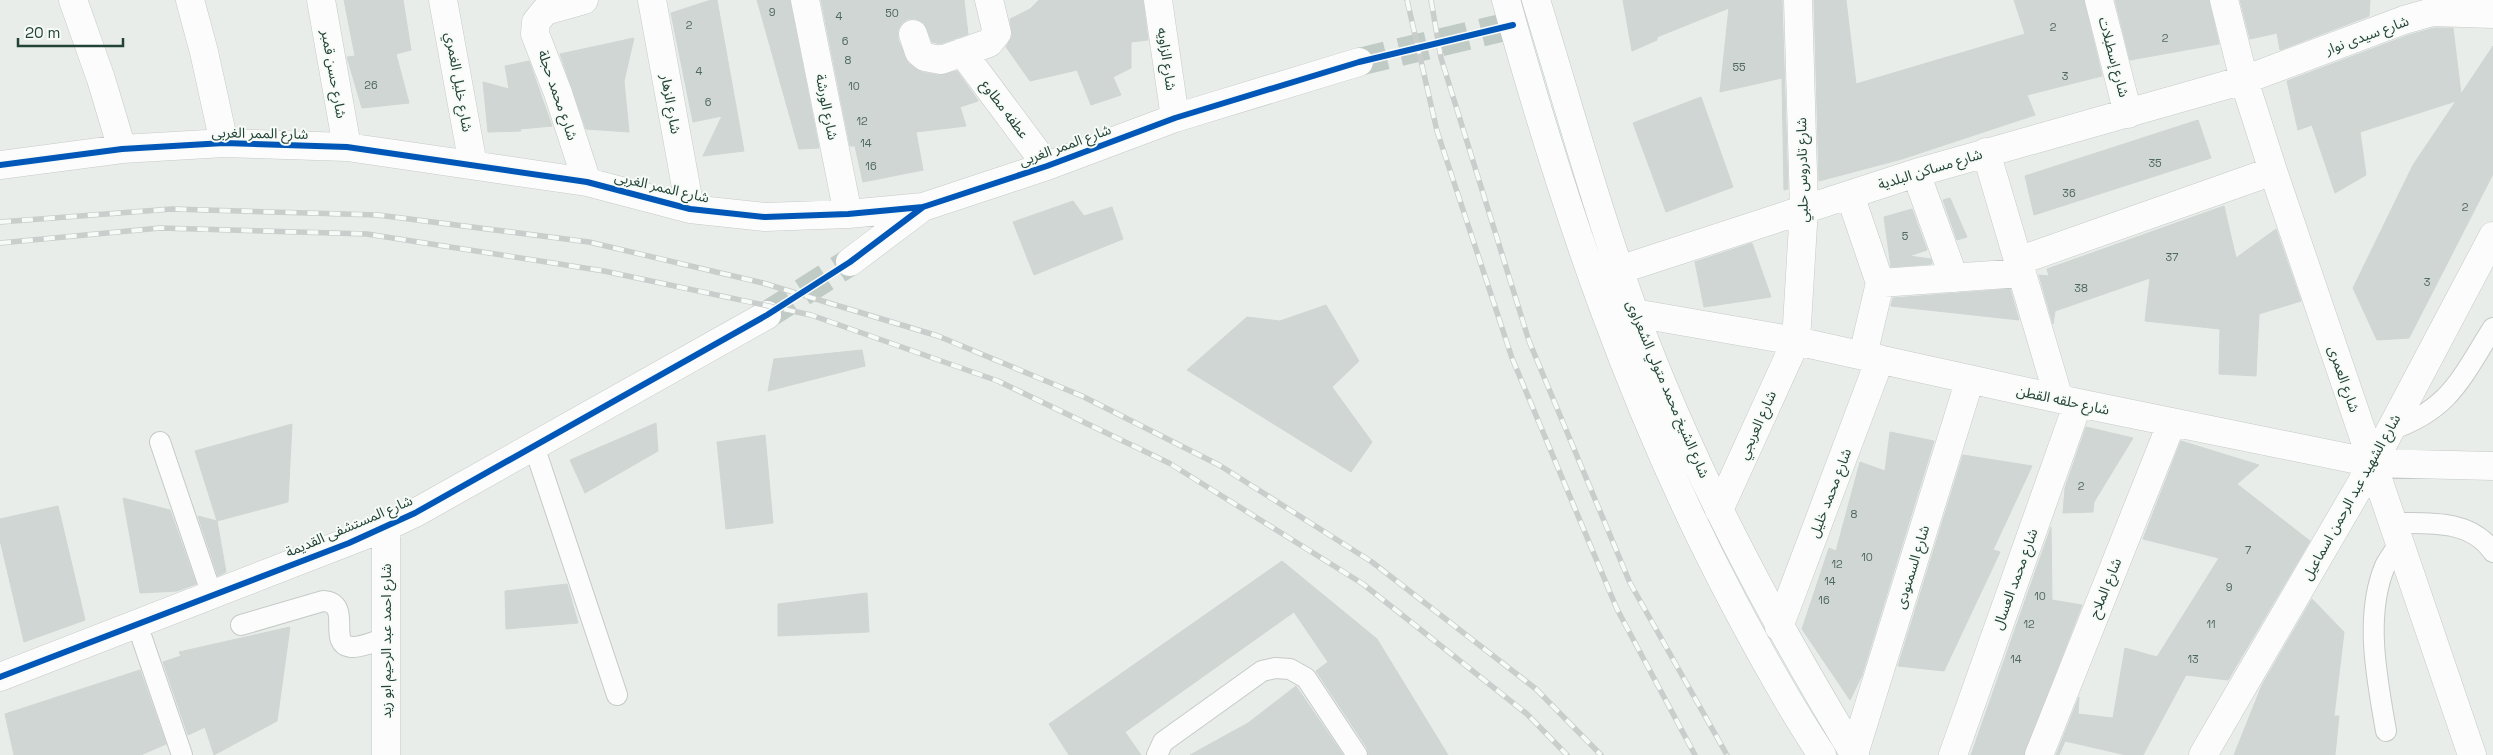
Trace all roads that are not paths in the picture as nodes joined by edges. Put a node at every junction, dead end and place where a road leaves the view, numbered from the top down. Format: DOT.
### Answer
graph roads {
  1 [pos="73,0"];
  2 [pos="190,0"];
  3 [pos="321,0"];
  4 [pos="443,0"];
  5 [pos="582,0"];
  6 [pos="652,0"];
  7 [pos="805,0"];
  8 [pos="989,0"];
  9 [pos="1158,0"];
  10 [pos="1506,0"];
  11 [pos="1798,0"];
  12 [pos="2099,0"];
  13 [pos="2224,0"];
  14 [pos="1539,1"];
  15 [pos="2493,14"];
  16 [pos="913,34"];
  17 [pos="962,52"];
  18 [pos="1359,62"];
  19 [pos="2244,80"];
  20 [pos="2128,114"];
  21 [pos="1175,118"];
  22 [pos="224,143"];
  23 [pos="347,147"];
  24 [pos="122,149"];
  25 [pos="1986,152"];
  26 [pos="473,164"];
  27 [pos="0,165"];
  28 [pos="1047,166"];
  29 [pos="2273,171"];
  30 [pos="1916,172"];
  31 [pos="587,182"];
  32 [pos="1850,195"];
  33 [pos="923,207"];
  34 [pos="1804,208"];
  35 [pos="690,209"];
  36 [pos="848,214"];
  37 [pos="2493,236"];
  38 [pos="850,262"];
  39 [pos="2020,267"];
  40 [pos="1619,270"];
  41 [pos="1954,278"];
  42 [pos="1880,283"];
  43 [pos="1634,313"];
  44 [pos="768,315"];
  45 [pos="2493,328"];
  46 [pos="1796,340"];
  47 [pos="1871,357"];
  48 [pos="1970,379"];
  49 [pos="2069,402"];
  50 [pos="2172,422"];
  51 [pos="2390,430"];
  52 [pos="160,442"];
  53 [pos="534,446"];
  54 [pos="2373,463"];
  55 [pos="2493,466"];
  56 [pos="1719,510"];
  57 [pos="386,527"];
  58 [pos="2396,533"];
  59 [pos="2493,552"];
  60 [pos="212,595"];
  61 [pos="137,624"];
  62 [pos="241,625"];
  63 [pos="1779,627"];
  64 [pos="386,638"];
  65 [pos="0,678"];
  66 [pos="617,695"];
  67 [pos="2386,731"];
  68 [pos="182,755"];
  69 [pos="386,755"];
  70 [pos="1157,755"];
  71 [pos="1357,755"];
  72 [pos="1822,755"];
  73 [pos="1855,755"];
  74 [pos="1953,755"];
  75 [pos="2039,755"];
  76 [pos="2203,755"];
  77 [pos="2472,755"];
  1 -- 24 [label="street"];
  2 -- 22 [label="street"];
  3 -- 23 [label="street, شارع حسن قمبر"];
  4 -- 26 [label="street, شارع خليل الغمري"];
  5 -- 31 [label="street, شارع محمد حجلة"];
  6 -- 35 [label="street, شارع الزهار"];
  7 -- 36 [label="street, شارع الورشة"];
  8 -- 17 [label="street"];
  9 -- 21 [label="street, شارع الزاويه"];
  10 -- 72 [label="street"];
  11 -- 34 [label="street, شارع تادروس حلبي"];
  12 -- 20 [label="street, شارع إسطبلات"];
  13 -- 19 [label="street, شارع العمرى"];
  14 -- 40 [label="street, شارع الشيخ محمد متولي الشعراوى"];
  15 -- 19 [label="street, شارع سيدى نوار"];
  16 -- 17 [label="street"];
  17 -- 28 [label="street, عطفه مطاوع"];
  18 -- 21 [label="street, شارع الممر الغربى"];
  19 -- 20 [label="street, شارع مساكن البلدية"];
  19 -- 29 [label="street, شارع العمرى"];
  20 -- 25 [label="street, شارع مساكن البلدية"];
  21 -- 28 [label="street, شارع الممر الغربى"];
  22 -- 23 [label="street, شارع الممر الغربى"];
  22 -- 24 [label="street, شارع الممر الغربى"];
  23 -- 26 [label="street, شارع الممر الغربى"];
  24 -- 27 [label="street, شارع الممر الغربى"];
  25 -- 30 [label="street, شارع مساكن البلدية"];
  25 -- 39 [label="street"];
  26 -- 31 [label="street, شارع الممر الغربى"];
  28 -- 33 [label="street, شارع الممر الغربى"];
  29 -- 39 [label="street"];
  29 -- 54 [label="street, شارع العمرى"];
  30 -- 32 [label="street, شارع مساكن البلدية"];
  30 -- 41 [label="street"];
  31 -- 35 [label="street, شارع الممر الغربى"];
  32 -- 34 [label="street, شارع مساكن البلدية"];
  32 -- 42 [label="street"];
  33 -- 36 [label="street, شارع الممر الغربى"];
  33 -- 38 [label="street"];
  34 -- 40 [label="street, شارع مساكن البلدية"];
  34 -- 46 [label="street, شارع تادروس حلبي"];
  35 -- 36 [label="street, شارع الممر الغربى"];
  37 -- 51 [label="street, شارع الشهيد عبد الرحمن اسماعيل"];
  39 -- 41 [label="street"];
  39 -- 49 [label="street"];
  40 -- 43 [label="street, شارع الشيخ محمد متولي الشعراوى"];
  41 -- 42 [label="street"];
  42 -- 47 [label="street, شارع محمد خليل"];
  43 -- 46 [label="street, شارع حلقه القطن"];
  43 -- 56 [label="street, شارع الشيخ محمد متولي الشعراوى"];
  44 -- 53 [label="street, شارع المستشفى القديمة"];
  45 -- 51 [label="lane"];
  46 -- 47 [label="street, شارع حلقه القطن"];
  46 -- 56 [label="street, شارع العربجي"];
  47 -- 48 [label="street, شارع حلقه القطن"];
  47 -- 63 [label="street, شارع محمد خليل"];
  48 -- 49 [label="street, شارع حلقه القطن"];
  48 -- 73 [label="street, شارع السمنودى"];
  49 -- 50 [label="street, شارع حلقه القطن"];
  49 -- 74 [label="street, شارع محمد العسال"];
  50 -- 54 [label="street, شارع حلقه القطن"];
  50 -- 75 [label="street, شارع الملاح"];
  51 -- 54 [label="street, شارع الشهيد عبد الرحمن اسماعيل"];
  52 -- 60 [label="lane"];
  53 -- 57 [label="street, شارع المستشفى القديمة"];
  53 -- 66 [label="lane"];
  54 -- 55 [label="street, شارع حلقه القطن"];
  54 -- 58 [label="street, شارع العمرى"];
  54 -- 76 [label="street, شارع الشهيد عبد الرحمن اسماعيل"];
  56 -- 63 [label="street, شارع الشيخ محمد متولي الشعراوى"];
  57 -- 60 [label="street, شارع المستشفى القديمة"];
  57 -- 64 [label="street, شارع احمد عبد الرحيم ابو زيد"];
  58 -- 59 [label="lane"];
  58 -- 67 [label="lane"];
  58 -- 77 [label="street, شارع العمرى"];
  60 -- 61 [label="street, شارع المستشفى القديمة"];
  61 -- 65 [label="street, شارع المستشفى القديمة"];
  61 -- 68 [label="lane"];
  62 -- 64 [label="lane"];
  63 -- 73 [label="street, شارع الشيخ محمد متولي الشعراوى"];
  64 -- 69 [label="street, شارع احمد عبد الرحيم ابو زيد"];
  70 -- 71 [label="lane"];
}
